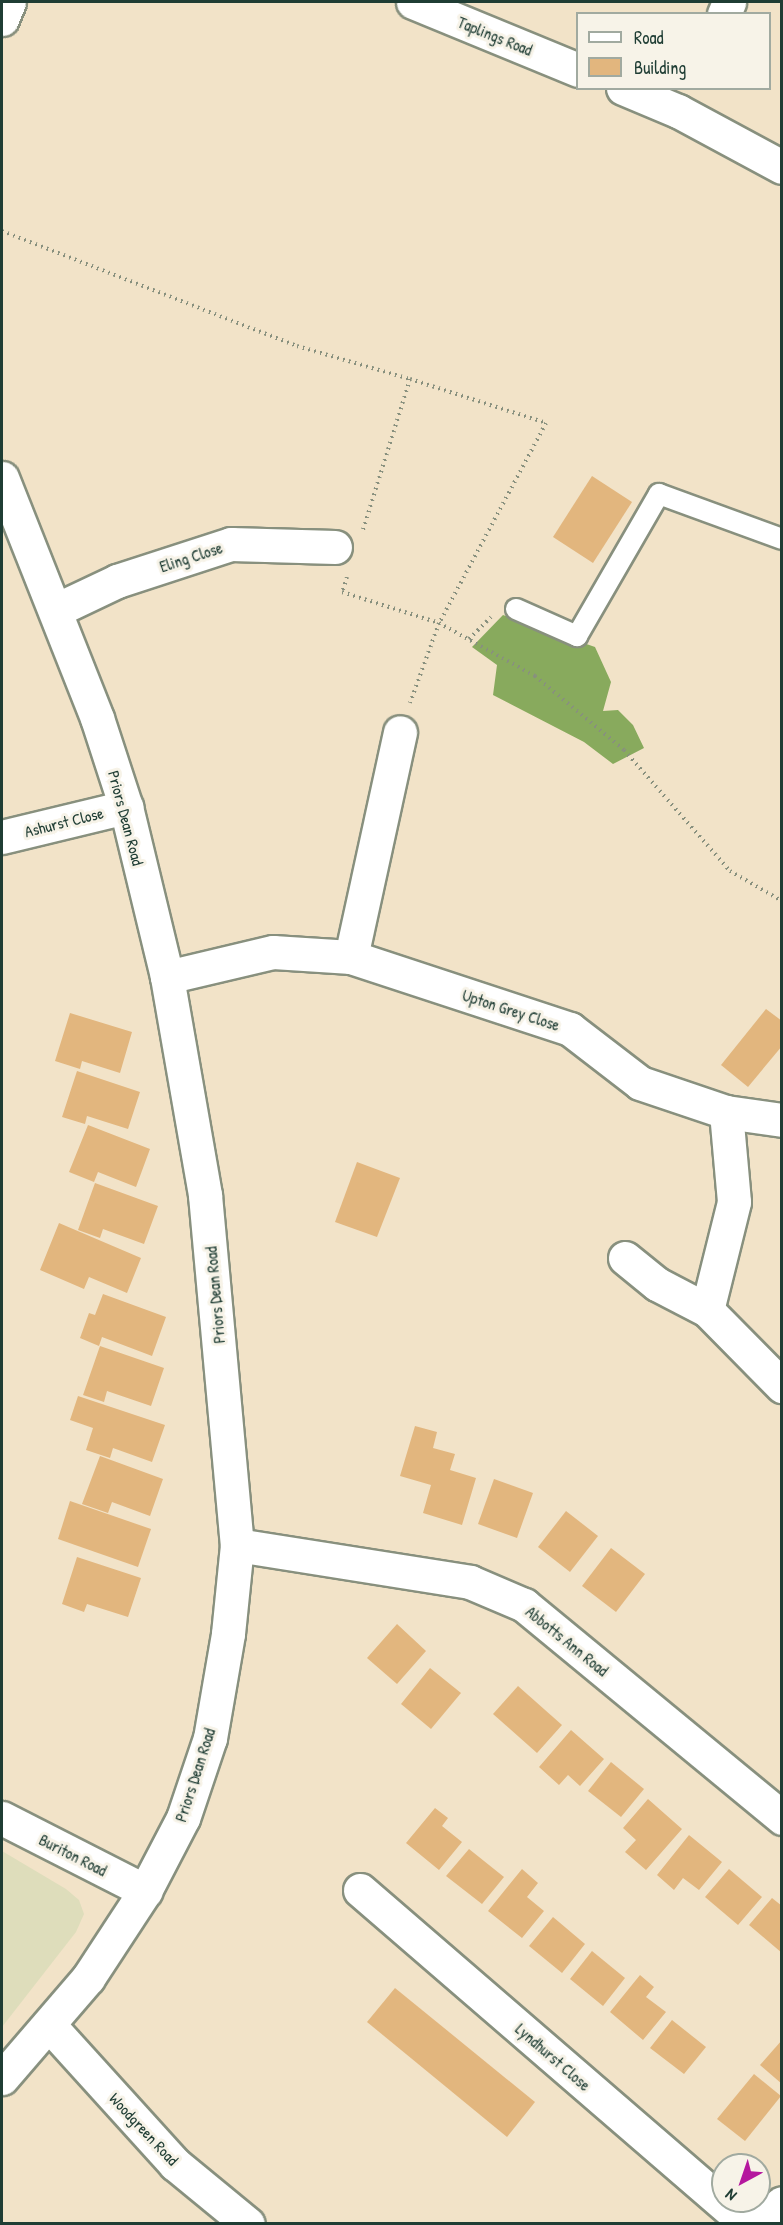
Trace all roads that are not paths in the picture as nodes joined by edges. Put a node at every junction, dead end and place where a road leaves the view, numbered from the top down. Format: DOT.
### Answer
graph roads {
  1 [pos="9,2"];
  2 [pos="413,2"];
  3 [pos="2,19"];
  4 [pos="576,69"];
  5 [pos="633,90"];
  6 [pos="683,100"];
  7 [pos="782,167"];
  8 [pos="2,478"];
  9 [pos="782,539"];
  10 [pos="348,552"];
  11 [pos="516,609"];
  12 [pos="56,610"];
  13 [pos="400,732"];
  14 [pos="126,807"];
  15 [pos="2,837"];
  16 [pos="351,957"];
  17 [pos="167,977"];
  18 [pos="726,1112"];
  19 [pos="782,1120"];
  20 [pos="625,1258"];
  21 [pos="707,1310"];
  22 [pos="782,1386"];
  23 [pos="237,1545"];
  24 [pos="2,1818"];
  25 [pos="782,1818"];
  26 [pos="360,1890"];
  27 [pos="145,1892"];
  28 [pos="50,2025"];
  29 [pos="2,2078"];
  30 [pos="782,2203"];
  31 [pos="248,2223"];
  32 [pos="747,2223"];
  33 [pos="756,2223"];
  1 -- 3 [label="street"];
  2 -- 4 [label="street, Taplings Road"];
  5 -- 6 [label="street"];
  6 -- 7 [label="street"];
  8 -- 12 [label="street, Priors Dean Road"];
  9 -- 11 [label="lane"];
  10 -- 12 [label="street, Eling Close"];
  12 -- 14 [label="street, Priors Dean Road"];
  13 -- 16 [label="street"];
  14 -- 15 [label="street, Ashurst Close"];
  14 -- 17 [label="street, Priors Dean Road"];
  16 -- 17 [label="street, Upton Grey Close"];
  16 -- 18 [label="street, Upton Grey Close"];
  17 -- 23 [label="street, Priors Dean Road"];
  18 -- 19 [label="street, Upton Grey Close"];
  18 -- 21 [label="street"];
  20 -- 21 [label="street"];
  21 -- 22 [label="street"];
  23 -- 25 [label="street, Abbotts Ann Road"];
  23 -- 27 [label="street, Priors Dean Road"];
  24 -- 27 [label="street, Buriton Road"];
  26 -- 32 [label="street, Lyndhurst Close"];
  27 -- 28 [label="street, Priors Dean Road"];
  28 -- 29 [label="street, Priors Dean Road"];
  28 -- 31 [label="street, Woodgreen Road"];
  30 -- 33 [label="street"];
}
